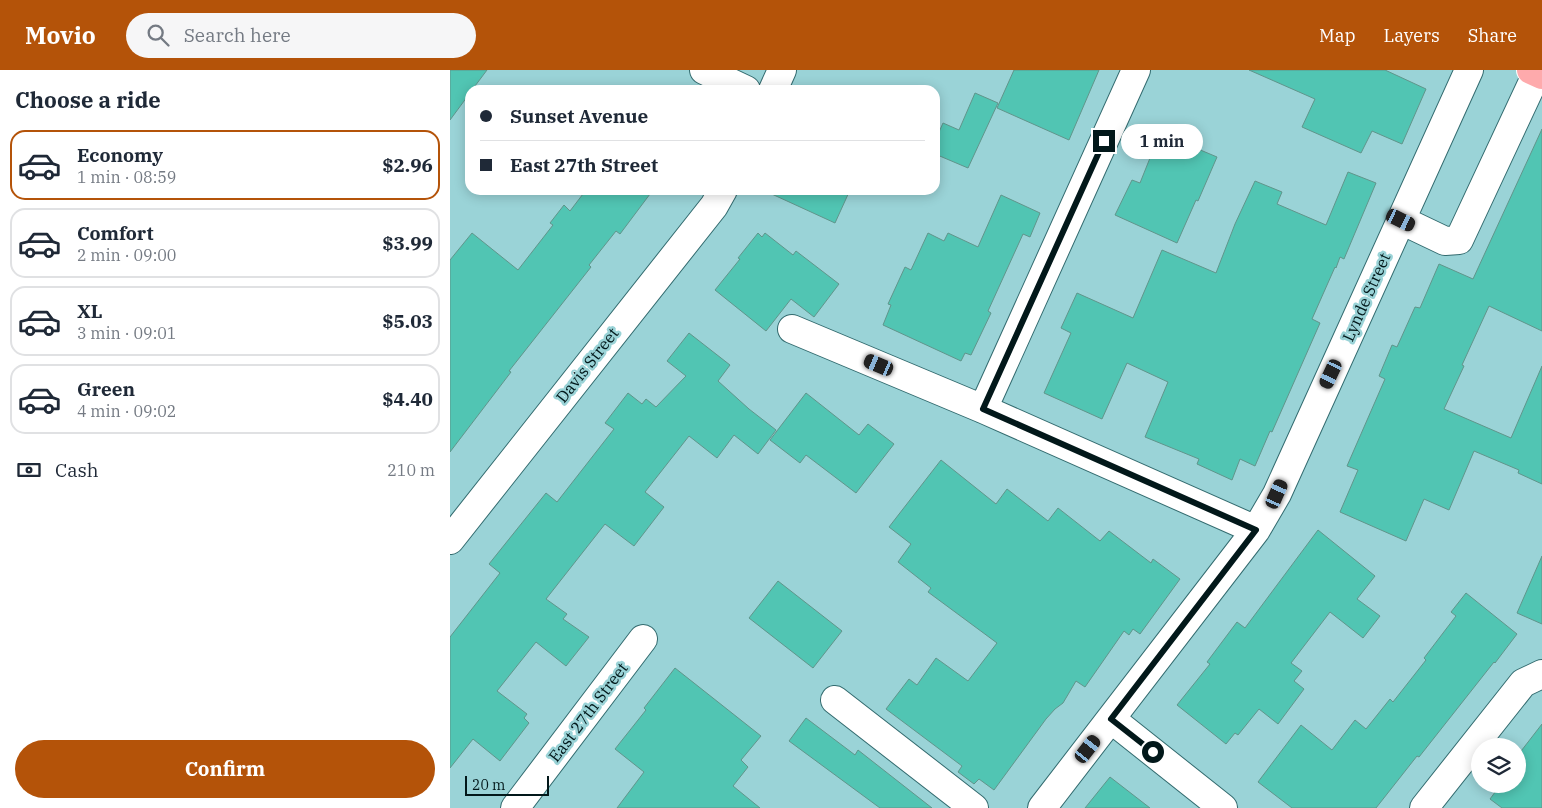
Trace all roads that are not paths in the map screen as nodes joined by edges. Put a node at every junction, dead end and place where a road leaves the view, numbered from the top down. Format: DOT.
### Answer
graph roads {
  1 [pos="704,70"];
  2 [pos="782,70"];
  3 [pos="1136,70"];
  4 [pos="1469,70"];
  5 [pos="1537,72"];
  6 [pos="736,85"];
  7 [pos="775,85"];
  8 [pos="720,195"];
  9 [pos="1401,220"];
  10 [pos="792,329"];
  11 [pos="983,409"];
  12 [pos="1256,530"];
  13 [pos="450,540"];
  14 [pos="643,639"];
  15 [pos="1542,674"];
  16 [pos="835,700"];
  17 [pos="1111,719"];
  18 [pos="515,808"];
  19 [pos="974,808"];
  20 [pos="1042,808"];
  21 [pos="1223,808"];
  22 [pos="1424,808"];
  1 -- 6 [label="street"];
  2 -- 7 [label="street"];
  3 -- 11 [label="street"];
  4 -- 9 [label="street, Lynde Street"];
  5 -- 9 [label="street"];
  8 -- 13 [label="street, Davis Street"];
  9 -- 12 [label="street, Lynde Street"];
  10 -- 11 [label="street"];
  11 -- 12 [label="street"];
  12 -- 17 [label="street, Lynde Street"];
  14 -- 18 [label="street, East 27th Street"];
  15 -- 22 [label="street"];
  16 -- 19 [label="street"];
  17 -- 20 [label="street, Lynde Street"];
  17 -- 21 [label="street"];
}
